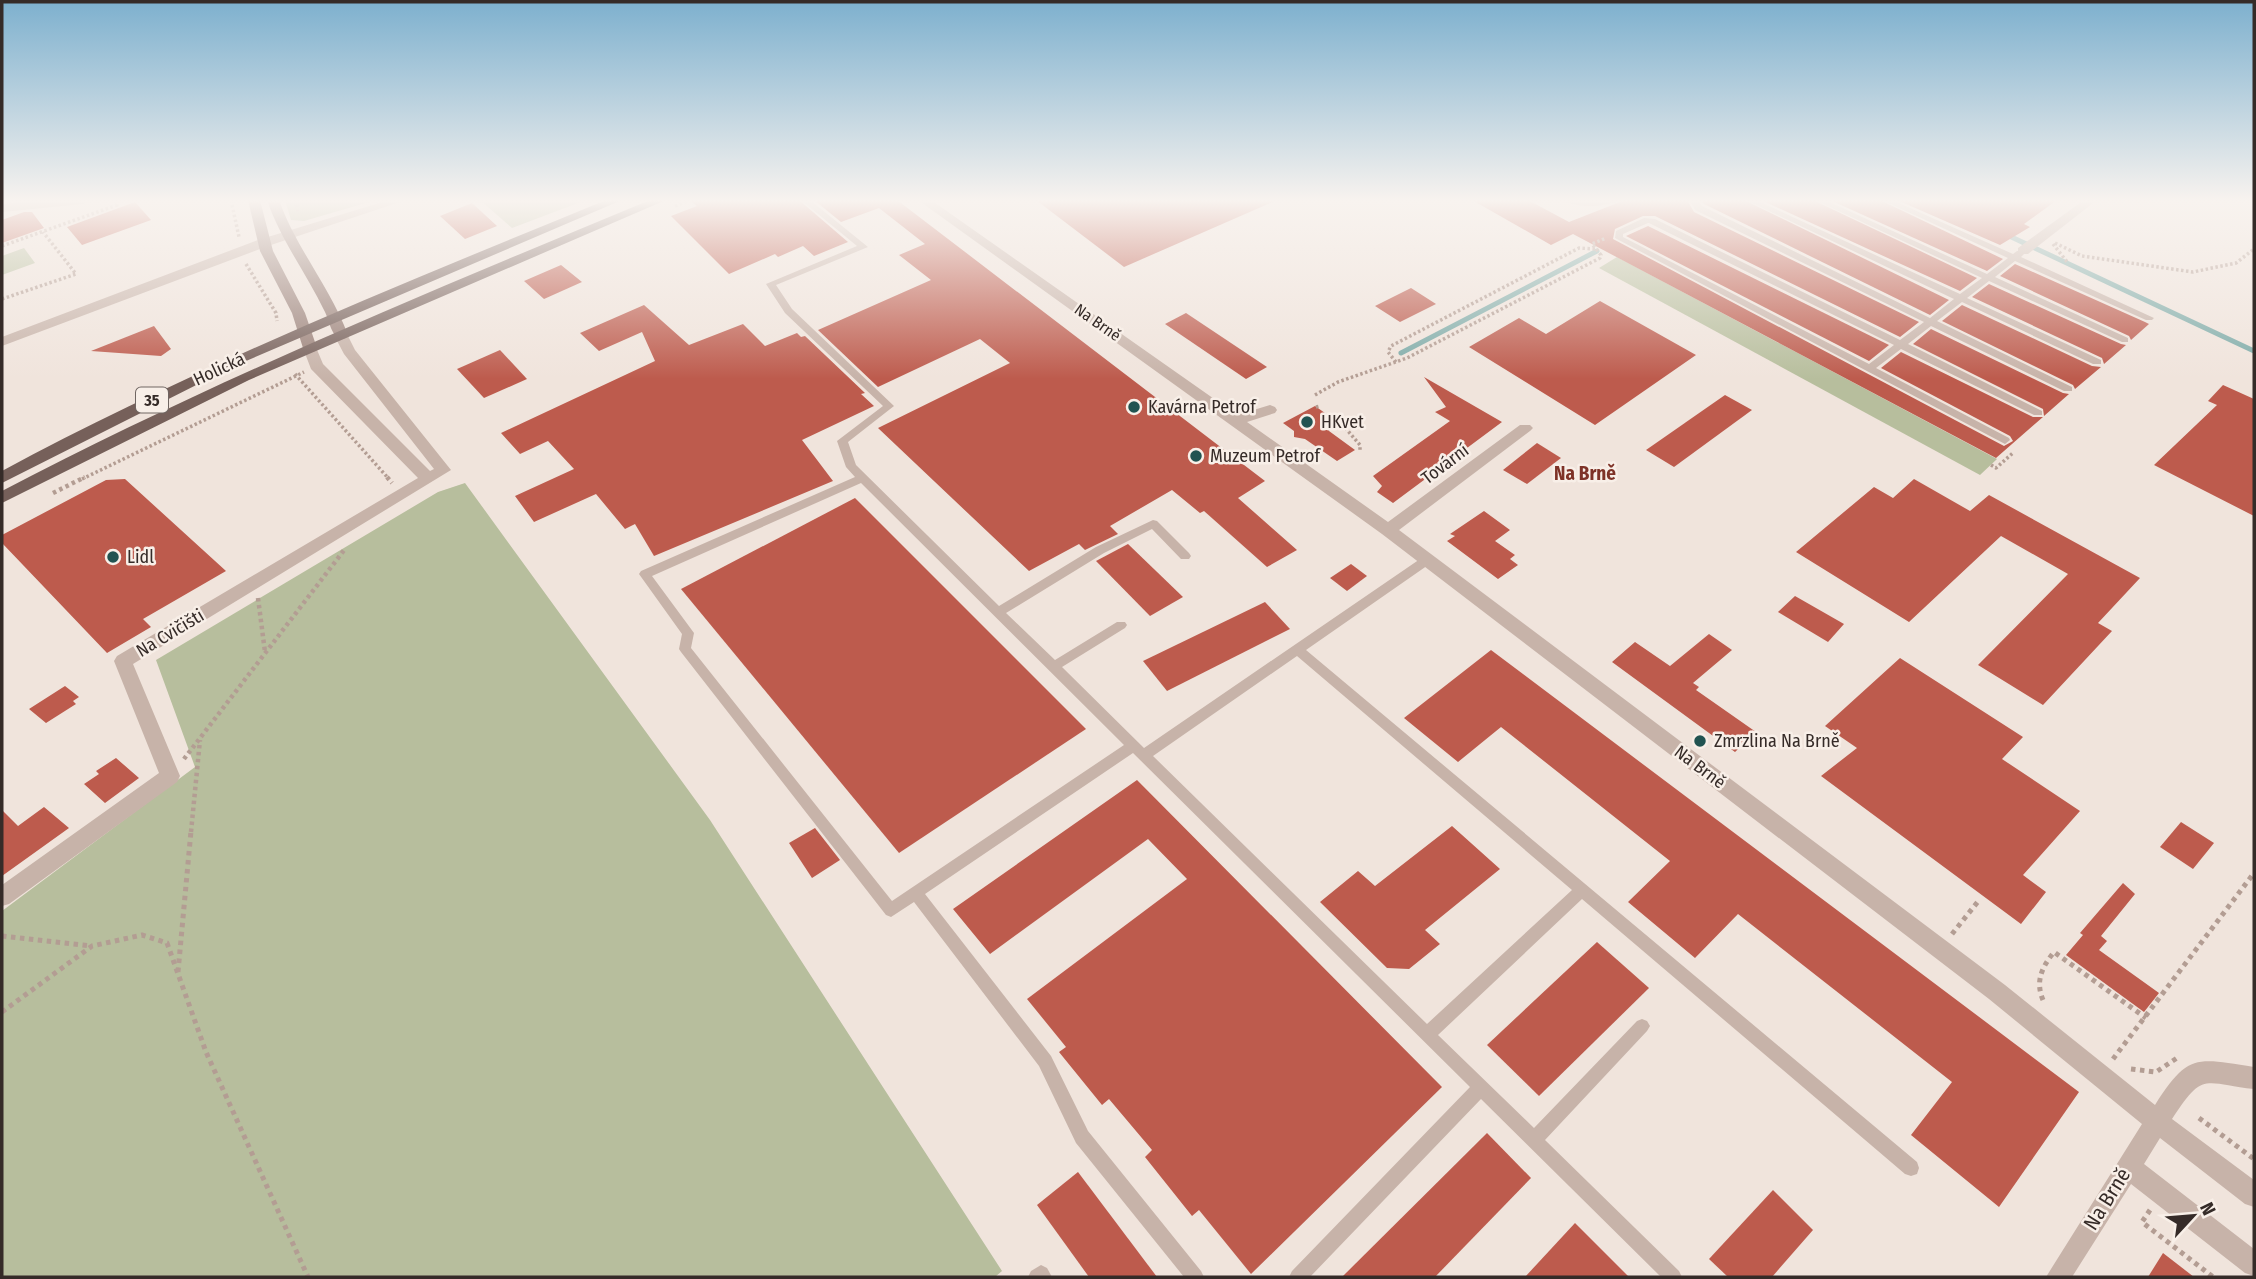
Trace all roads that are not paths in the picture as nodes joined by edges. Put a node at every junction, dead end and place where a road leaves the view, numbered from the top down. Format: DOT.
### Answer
graph roads {
  1 [pos="219,260"];
  2 [pos="271,260"];
  3 [pos="300,260"];
  4 [pos="473,260"];
  5 [pos="519,260"];
  6 [pos="831,260"];
  7 [pos="1010,260"];
  8 [pos="1660,260"];
  9 [pos="1732,260"];
  10 [pos="1803,260"];
  11 [pos="1877,260"];
  12 [pos="1950,260"];
  13 [pos="2011,260"];
  14 [pos="2031,260"];
  15 [pos="1988,277"];
  16 [pos="1961,299"];
  17 [pos="336,317"];
  18 [pos="2149,318"];
  19 [pos="1930,322"];
  20 [pos="306,329"];
  21 [pos="341,335"];
  22 [pos="2125,340"];
  23 [pos="2,342"];
  24 [pos="1901,344"];
  25 [pos="310,348"];
  26 [pos="2097,362"];
  27 [pos="1869,369"];
  28 [pos="2068,389"];
  29 [pos="1270,410"];
  30 [pos="2038,413"];
  31 [pos="1237,420"];
  32 [pos="1525,428"];
  33 [pos="2004,440"];
  34 [pos="2,478"];
  35 [pos="428,478"];
  36 [pos="862,478"];
  37 [pos="2,498"];
  38 [pos="1388,530"];
  39 [pos="1185,556"];
  40 [pos="1427,559"];
  41 [pos="998,612"];
  42 [pos="1121,625"];
  43 [pos="1297,649"];
  44 [pos="1053,667"];
  45 [pos="1139,750"];
  46 [pos="1582,890"];
  47 [pos="915,893"];
  48 [pos="2,897"];
  49 [pos="1642,1026"];
  50 [pos="1427,1035"];
  51 [pos="2254,1078"];
  52 [pos="1481,1087"];
  53 [pos="2156,1122"];
  54 [pos="1534,1140"];
  55 [pos="2128,1166"];
  56 [pos="1911,1168"];
  57 [pos="2254,1195"];
  58 [pos="2254,1264"];
  59 [pos="1037,1277"];
  60 [pos="1043,1277"];
  61 [pos="1195,1277"];
  62 [pos="1298,1277"];
  63 [pos="1673,1277"];
  64 [pos="2057,1277"];
  1 -- 23 [label="street"];
  2 -- 20 [label="street"];
  3 -- 17 [label="street"];
  4 -- 17 [label="main road, 35"];
  5 -- 21 [label="main road, 35"];
  6 -- 36 [label="lane"];
  7 -- 31 [label="street, Na Brně"];
  8 -- 27 [label="lane"];
  9 -- 24 [label="lane"];
  10 -- 19 [label="lane"];
  11 -- 16 [label="lane"];
  12 -- 15 [label="lane"];
  13 -- 15 [label="lane"];
  14 -- 18 [label="lane"];
  15 -- 16 [label="lane"];
  15 -- 22 [label="lane"];
  16 -- 19 [label="lane"];
  16 -- 26 [label="lane"];
  17 -- 20 [label="main road, 35"];
  17 -- 21 [label="street"];
  19 -- 24 [label="lane"];
  19 -- 28 [label="lane"];
  20 -- 25 [label="street"];
  20 -- 34 [label="main road, Holická / 35"];
  21 -- 25 [label="main road, Holická / 35"];
  21 -- 35 [label="street"];
  24 -- 27 [label="lane"];
  24 -- 30 [label="lane"];
  25 -- 35 [label="street"];
  25 -- 37 [label="main road, Holická / 35"];
  27 -- 33 [label="lane"];
  29 -- 31 [label="street"];
  31 -- 38 [label="street, Na Brně"];
  32 -- 38 [label="street, Tovární"];
  35 -- 48 [label="street, Na Cvičišti"];
  36 -- 41 [label="lane"];
  36 -- 47 [label="lane"];
  38 -- 40 [label="street, Na Brně"];
  39 -- 41 [label="lane"];
  40 -- 43 [label="lane"];
  40 -- 53 [label="street, Na Brně"];
  41 -- 44 [label="lane"];
  42 -- 44 [label="lane"];
  43 -- 45 [label="lane"];
  43 -- 46 [label="lane"];
  44 -- 45 [label="lane"];
  45 -- 47 [label="lane"];
  45 -- 50 [label="lane"];
  46 -- 50 [label="lane"];
  46 -- 56 [label="lane"];
  47 -- 61 [label="lane"];
  49 -- 54 [label="lane"];
  50 -- 52 [label="lane"];
  51 -- 53 [label="street"];
  52 -- 54 [label="lane"];
  52 -- 62 [label="lane"];
  53 -- 55 [label="street, Na Brně"];
  53 -- 57 [label="street, Na Brně"];
  54 -- 63 [label="lane"];
  55 -- 58 [label="street"];
  55 -- 64 [label="street, Na Brně"];
  59 -- 60 [label="lane"];
}
